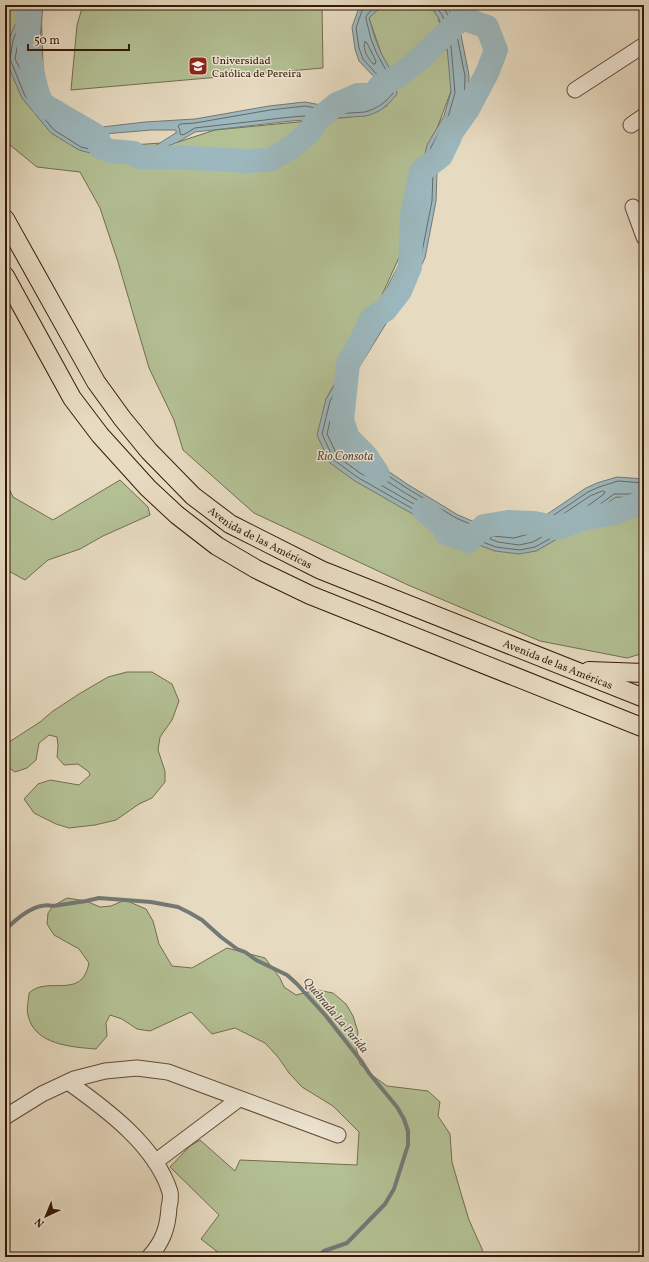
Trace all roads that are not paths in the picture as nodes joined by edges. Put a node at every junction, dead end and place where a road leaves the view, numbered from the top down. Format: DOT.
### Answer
graph roads {
  1 [pos="644,45"];
  2 [pos="576,90"];
  3 [pos="644,116"];
  4 [pos="631,125"];
  5 [pos="633,207"];
  6 [pos="5,219"];
  7 [pos="644,236"];
  8 [pos="5,276"];
  9 [pos="446,620"];
  10 [pos="433,643"];
  11 [pos="574,671"];
  12 [pos="644,673"];
  13 [pos="644,698"];
  14 [pos="644,728"];
  15 [pos="68,1082"];
  16 [pos="239,1099"];
  17 [pos="5,1117"];
  18 [pos="338,1135"];
  19 [pos="155,1162"];
  20 [pos="149,1257"];
  1 -- 2 [label="street"];
  3 -- 4 [label="street"];
  5 -- 7 [label="street"];
  6 -- 9 [label="main road, Avenida de las Américas"];
  8 -- 10 [label="main road"];
  9 -- 10 [label="main road"];
  9 -- 11 [label="main road, Avenida de las Américas"];
  10 -- 14 [label="main road"];
  11 -- 12 [label="main road"];
  11 -- 13 [label="main road, Avenida de las Américas"];
  15 -- 16 [label="street"];
  15 -- 17 [label="street"];
  15 -- 19 [label="street"];
  16 -- 18 [label="street"];
  16 -- 19 [label="street"];
  19 -- 20 [label="street"];
}
